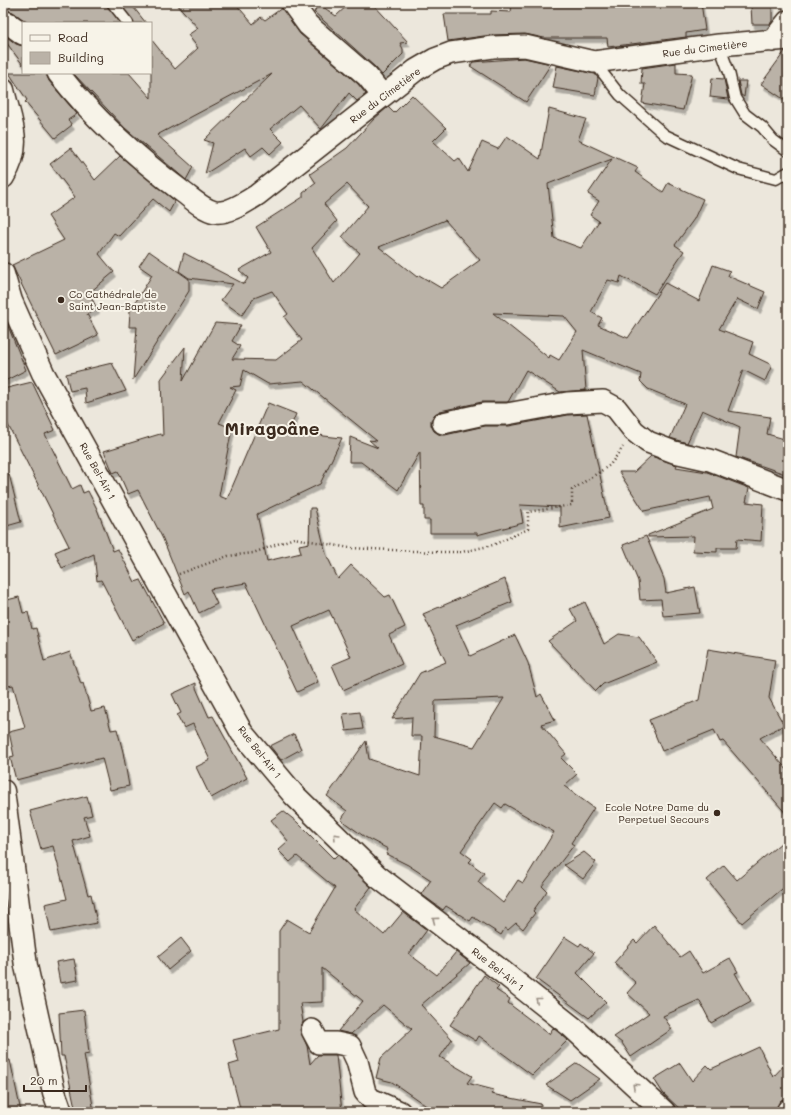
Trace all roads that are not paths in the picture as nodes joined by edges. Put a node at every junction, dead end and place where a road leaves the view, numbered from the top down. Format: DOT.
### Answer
graph roads {
  1 [pos="112,3"];
  2 [pos="292,3"];
  3 [pos="788,21"];
  4 [pos="3,22"];
  5 [pos="127,22"];
  6 [pos="22,33"];
  7 [pos="780,40"];
  8 [pos="719,45"];
  9 [pos="594,62"];
  10 [pos="59,74"];
  11 [pos="3,90"];
  12 [pos="383,96"];
  13 [pos="788,150"];
  14 [pos="788,172"];
  15 [pos="3,177"];
  16 [pos="3,274"];
  17 [pos="443,424"];
  18 [pos="788,490"];
  19 [pos="3,794"];
  20 [pos="312,1030"];
  21 [pos="61,1112"];
  22 [pos="400,1112"];
  23 [pos="664,1112"];
  1 -- 5 [label="lane"];
  2 -- 12 [label="street"];
  3 -- 7 [label="street"];
  4 -- 6 [label="street"];
  7 -- 8 [label="street, Rue du Cimetière"];
  8 -- 9 [label="street, Rue du Cimetière"];
  8 -- 13 [label="lane"];
  9 -- 12 [label="street, Rue du Cimetière"];
  9 -- 14 [label="lane"];
  10 -- 12 [label="street, Rue du Cimetière"];
  11 -- 15 [label="street"];
  23 -- 16 [label="street, Rue Bel-Air 1, one-way"];
  17 -- 18 [label="street"];
  19 -- 21 [label="street"];
  20 -- 22 [label="street"];
}
